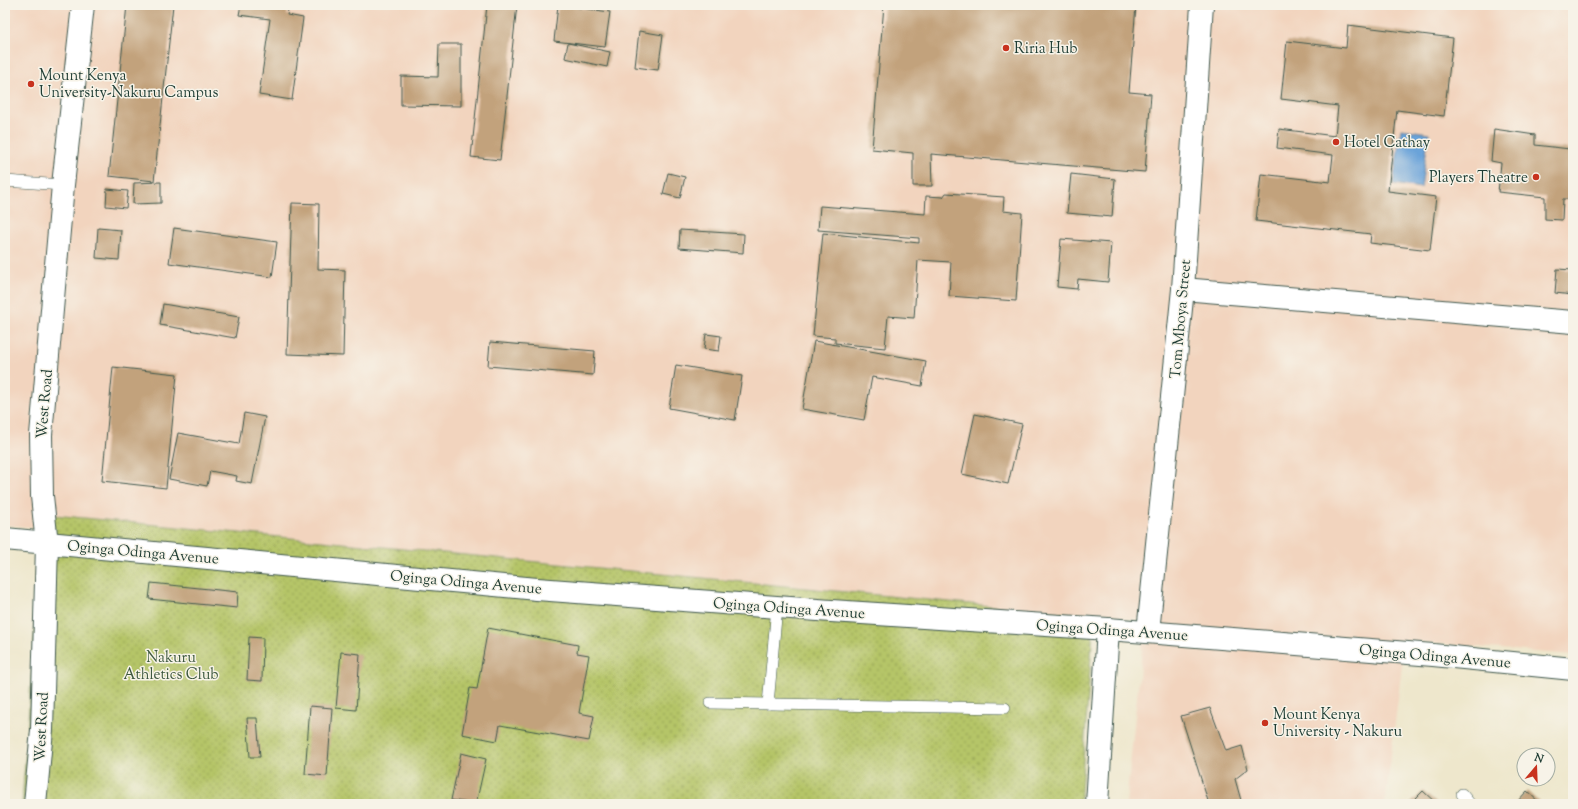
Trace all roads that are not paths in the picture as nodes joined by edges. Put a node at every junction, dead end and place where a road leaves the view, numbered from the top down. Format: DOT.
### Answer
graph roads {
  1 [pos="83,5"];
  2 [pos="1202,5"];
  3 [pos="5,181"];
  4 [pos="64,185"];
  5 [pos="1183,289"];
  6 [pos="1573,322"];
  7 [pos="5,539"];
  8 [pos="47,544"];
  9 [pos="777,607"];
  10 [pos="1108,629"];
  11 [pos="1148,632"];
  12 [pos="1573,668"];
  13 [pos="710,703"];
  14 [pos="768,704"];
  15 [pos="1005,708"];
  16 [pos="1462,794"];
  17 [pos="35,804"];
  18 [pos="1097,804"];
  19 [pos="1470,804"];
  1 -- 4 [label="street, West Road"];
  2 -- 5 [label="street, Tom Mboya Street"];
  3 -- 4 [label="lane"];
  4 -- 8 [label="street, West Road"];
  5 -- 6 [label="street"];
  5 -- 11 [label="street, Tom Mboya Street"];
  7 -- 8 [label="street, Oginga Odinga Avenue"];
  8 -- 9 [label="street, Oginga Odinga Avenue"];
  8 -- 17 [label="street, West Road"];
  9 -- 10 [label="street, Oginga Odinga Avenue"];
  9 -- 14 [label="lane"];
  10 -- 11 [label="street, Oginga Odinga Avenue"];
  10 -- 18 [label="street"];
  11 -- 12 [label="street, Oginga Odinga Avenue"];
  13 -- 14 [label="lane"];
  14 -- 15 [label="lane"];
  16 -- 19 [label="lane"];
}
